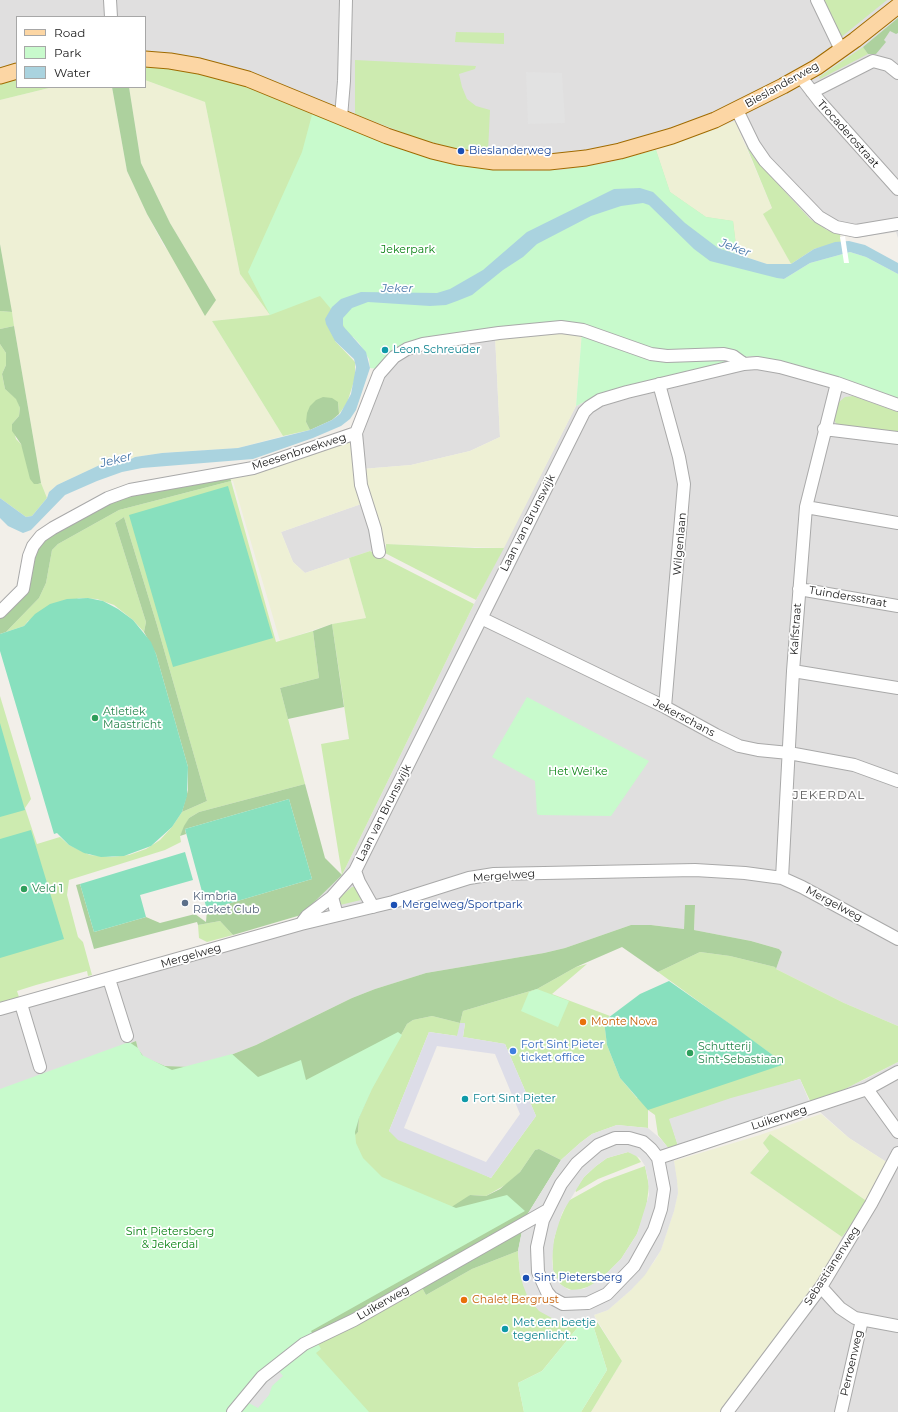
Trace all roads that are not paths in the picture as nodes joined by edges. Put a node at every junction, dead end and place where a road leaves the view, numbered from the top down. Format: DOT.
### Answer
graph roads {
  1 [pos="110,0"];
  2 [pos="346,0"];
  3 [pos="817,0"];
  4 [pos="898,6"];
  5 [pos="111,16"];
  6 [pos="841,50"];
  7 [pos="146,59"];
  8 [pos="16,71"];
  9 [pos="898,73"];
  10 [pos="0,76"];
  11 [pos="800,76"];
  12 [pos="812,92"];
  13 [pos="737,110"];
  14 [pos="341,117"];
  15 [pos="898,189"];
  16 [pos="898,224"];
  17 [pos="744,364"];
  18 [pos="837,383"];
  19 [pos="659,384"];
  20 [pos="898,405"];
  21 [pos="824,429"];
  22 [pos="356,433"];
  23 [pos="898,438"];
  24 [pos="806,506"];
  25 [pos="898,523"];
  26 [pos="379,552"];
  27 [pos="799,589"];
  28 [pos="898,606"];
  29 [pos="0,612"];
  30 [pos="481,618"];
  31 [pos="793,671"];
  32 [pos="898,688"];
  33 [pos="665,707"];
  34 [pos="789,753"];
  35 [pos="898,781"];
  36 [pos="355,871"];
  37 [pos="782,878"];
  38 [pos="332,897"];
  39 [pos="373,906"];
  40 [pos="338,915"];
  41 [pos="301,924"];
  42 [pos="898,939"];
  43 [pos="109,979"];
  44 [pos="21,1004"];
  45 [pos="0,1009"];
  46 [pos="127,1036"];
  47 [pos="40,1068"];
  48 [pos="898,1072"];
  49 [pos="867,1089"];
  50 [pos="898,1132"];
  51 [pos="898,1153"];
  52 [pos="658,1158"];
  53 [pos="546,1211"];
  54 [pos="821,1287"];
  55 [pos="862,1320"];
  56 [pos="898,1326"];
  57 [pos="233,1412"];
  58 [pos="726,1412"];
  59 [pos="841,1412"];
  1 -- 5 [label="street"];
  2 -- 14 [label="street"];
  3 -- 6 [label="street"];
  4 -- 6 [label="main road, Bieslanderweg"];
  6 -- 11 [label="main road, Bieslanderweg"];
  7 -- 14 [label="main road, Bieslanderweg"];
  8 -- 10 [label="main road"];
  9 -- 12 [label="street"];
  11 -- 12 [label="street, Trocaderostraat"];
  11 -- 13 [label="main road, Bieslanderweg"];
  12 -- 15 [label="street, Trocaderostraat"];
  13 -- 14 [label="main road, Bieslanderweg"];
  13 -- 16 [label="street"];
  17 -- 18 [label="street, Laan van Brunswijk"];
  17 -- 19 [label="street, Laan van Brunswijk"];
  17 -- 22 [label="street, Meesenbroekweg"];
  18 -- 20 [label="street, Laan van Brunswijk"];
  18 -- 21 [label="street, Kalfstraat"];
  19 -- 30 [label="street, Laan van Brunswijk"];
  19 -- 33 [label="street, Wilgenlaan"];
  21 -- 23 [label="street"];
  21 -- 24 [label="street, Kalfstraat"];
  22 -- 26 [label="street"];
  22 -- 29 [label="street, Meesenbroekweg"];
  24 -- 25 [label="street"];
  24 -- 27 [label="street, Kalfstraat"];
  27 -- 28 [label="street, Tuindersstraat"];
  27 -- 31 [label="street, Kalfstraat"];
  30 -- 33 [label="street, Jekerschans"];
  30 -- 36 [label="street, Laan van Brunswijk"];
  31 -- 32 [label="street"];
  31 -- 34 [label="street, Kalfstraat"];
  33 -- 34 [label="street, Jekerschans"];
  34 -- 35 [label="street, Jekerschans"];
  34 -- 37 [label="street, Kalfstraat"];
  36 -- 38 [label="street, Laan van Brunswijk"];
  36 -- 39 [label="street, Laan van Brunswijk"];
  37 -- 39 [label="street, Mergelweg"];
  37 -- 42 [label="street, Mergelweg"];
  38 -- 40 [label="street"];
  38 -- 41 [label="street, Laan van Brunswijk"];
  39 -- 40 [label="street, Mergelweg"];
  40 -- 41 [label="street, Mergelweg"];
  41 -- 43 [label="street, Mergelweg"];
  43 -- 44 [label="street, Mergelweg"];
  43 -- 46 [label="street"];
  44 -- 45 [label="street, Mergelweg"];
  44 -- 47 [label="street"];
  48 -- 49 [label="street, Luikerweg"];
  49 -- 50 [label="street"];
  49 -- 52 [label="street, Luikerweg"];
  51 -- 54 [label="street, Sebastianenweg"];
  52 -- 53 [label="street"];
  52 -- 53 [label="street"];
  53 -- 57 [label="street, Luikerweg"];
  54 -- 55 [label="street, Perroenweg"];
  54 -- 58 [label="street, Sebastianenweg"];
  55 -- 56 [label="street"];
  55 -- 59 [label="street, Perroenweg"];
}
